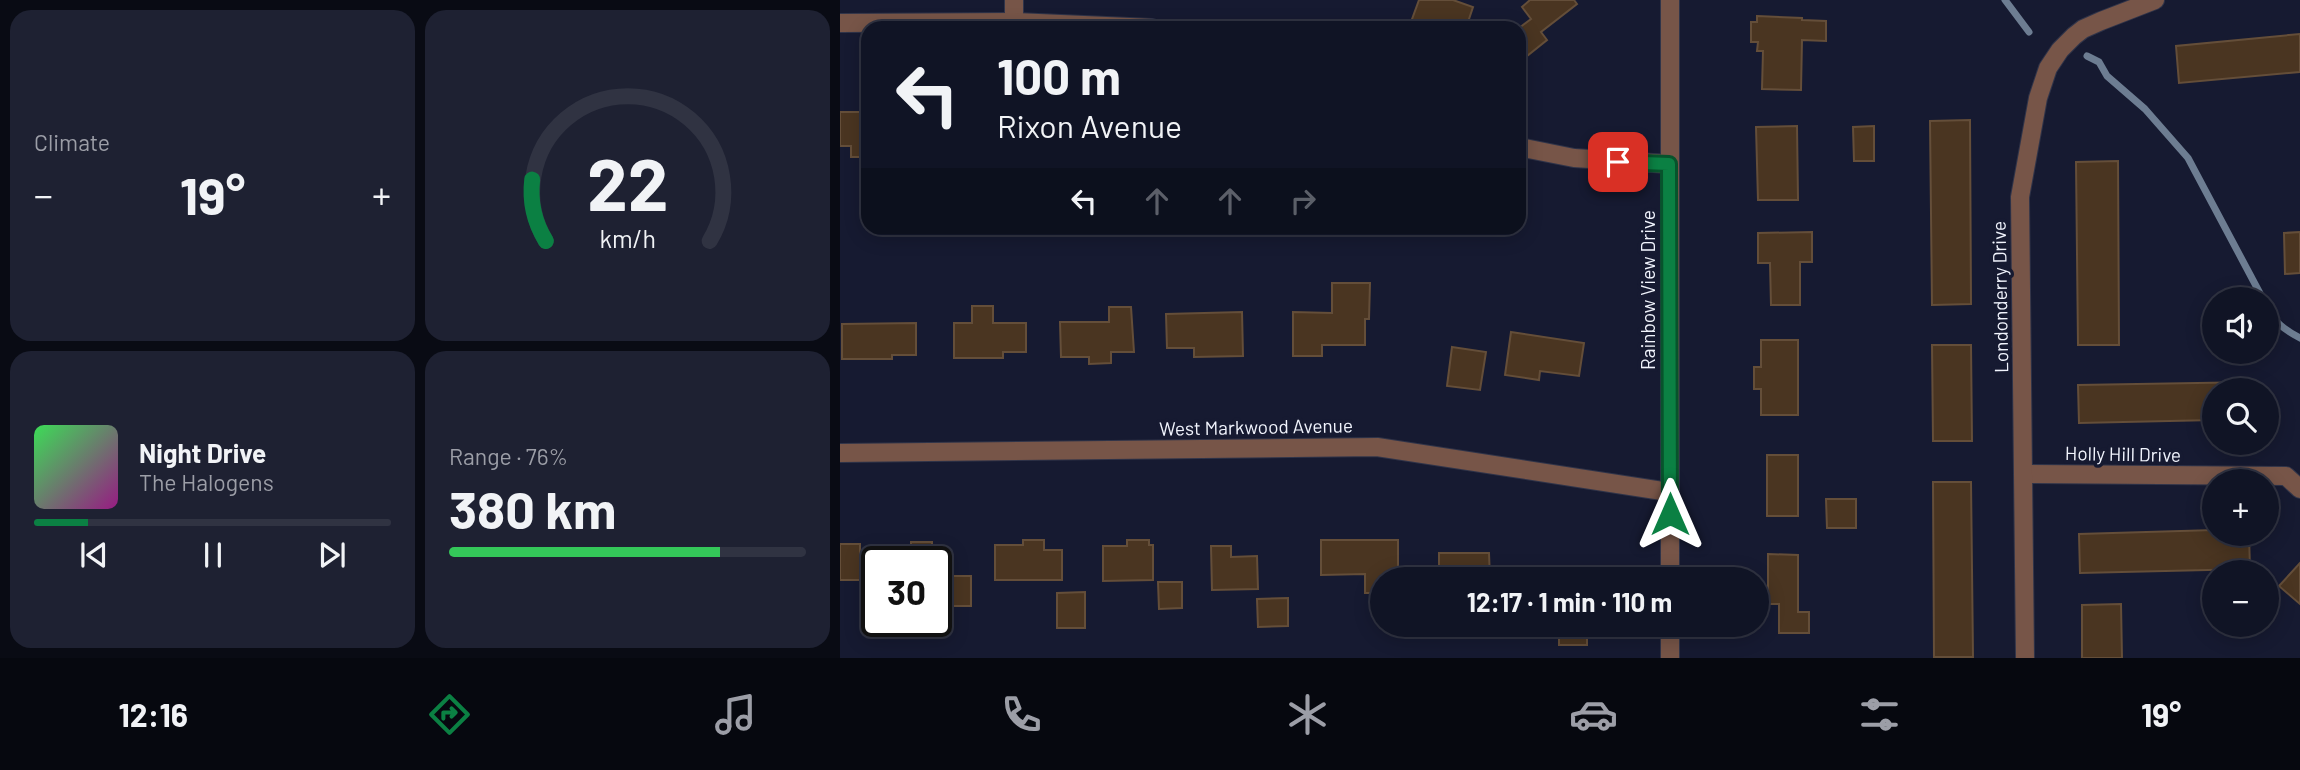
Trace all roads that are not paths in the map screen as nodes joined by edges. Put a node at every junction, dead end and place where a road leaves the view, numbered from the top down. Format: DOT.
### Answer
graph roads {
  1 [pos="1014,0"];
  2 [pos="1670,0"];
  3 [pos="2155,0"];
  4 [pos="1014,21"];
  5 [pos="840,23"];
  6 [pos="861,23"];
  7 [pos="1526,149"];
  8 [pos="1669,164"];
  9 [pos="840,453"];
  10 [pos="2024,474"];
  11 [pos="2300,489"];
  12 [pos="1670,492"];
  13 [pos="1670,567"];
  14 [pos="1670,637"];
  15 [pos="1670,658"];
  16 [pos="2025,658"];
  1 -- 4 [label="street"];
  2 -- 8 [label="street, Rainbow View Drive"];
  3 -- 10 [label="street, Londonderry Drive"];
  5 -- 6 [label="street"];
  7 -- 8 [label="street"];
  8 -- 12 [label="street, Rainbow View Drive"];
  9 -- 12 [label="street, West Markwood Avenue"];
  10 -- 11 [label="street, Holly Hill Drive"];
  10 -- 16 [label="street, Londonderry Drive"];
  12 -- 13 [label="street, Rainbow View Drive"];
  14 -- 15 [label="street"];
}
